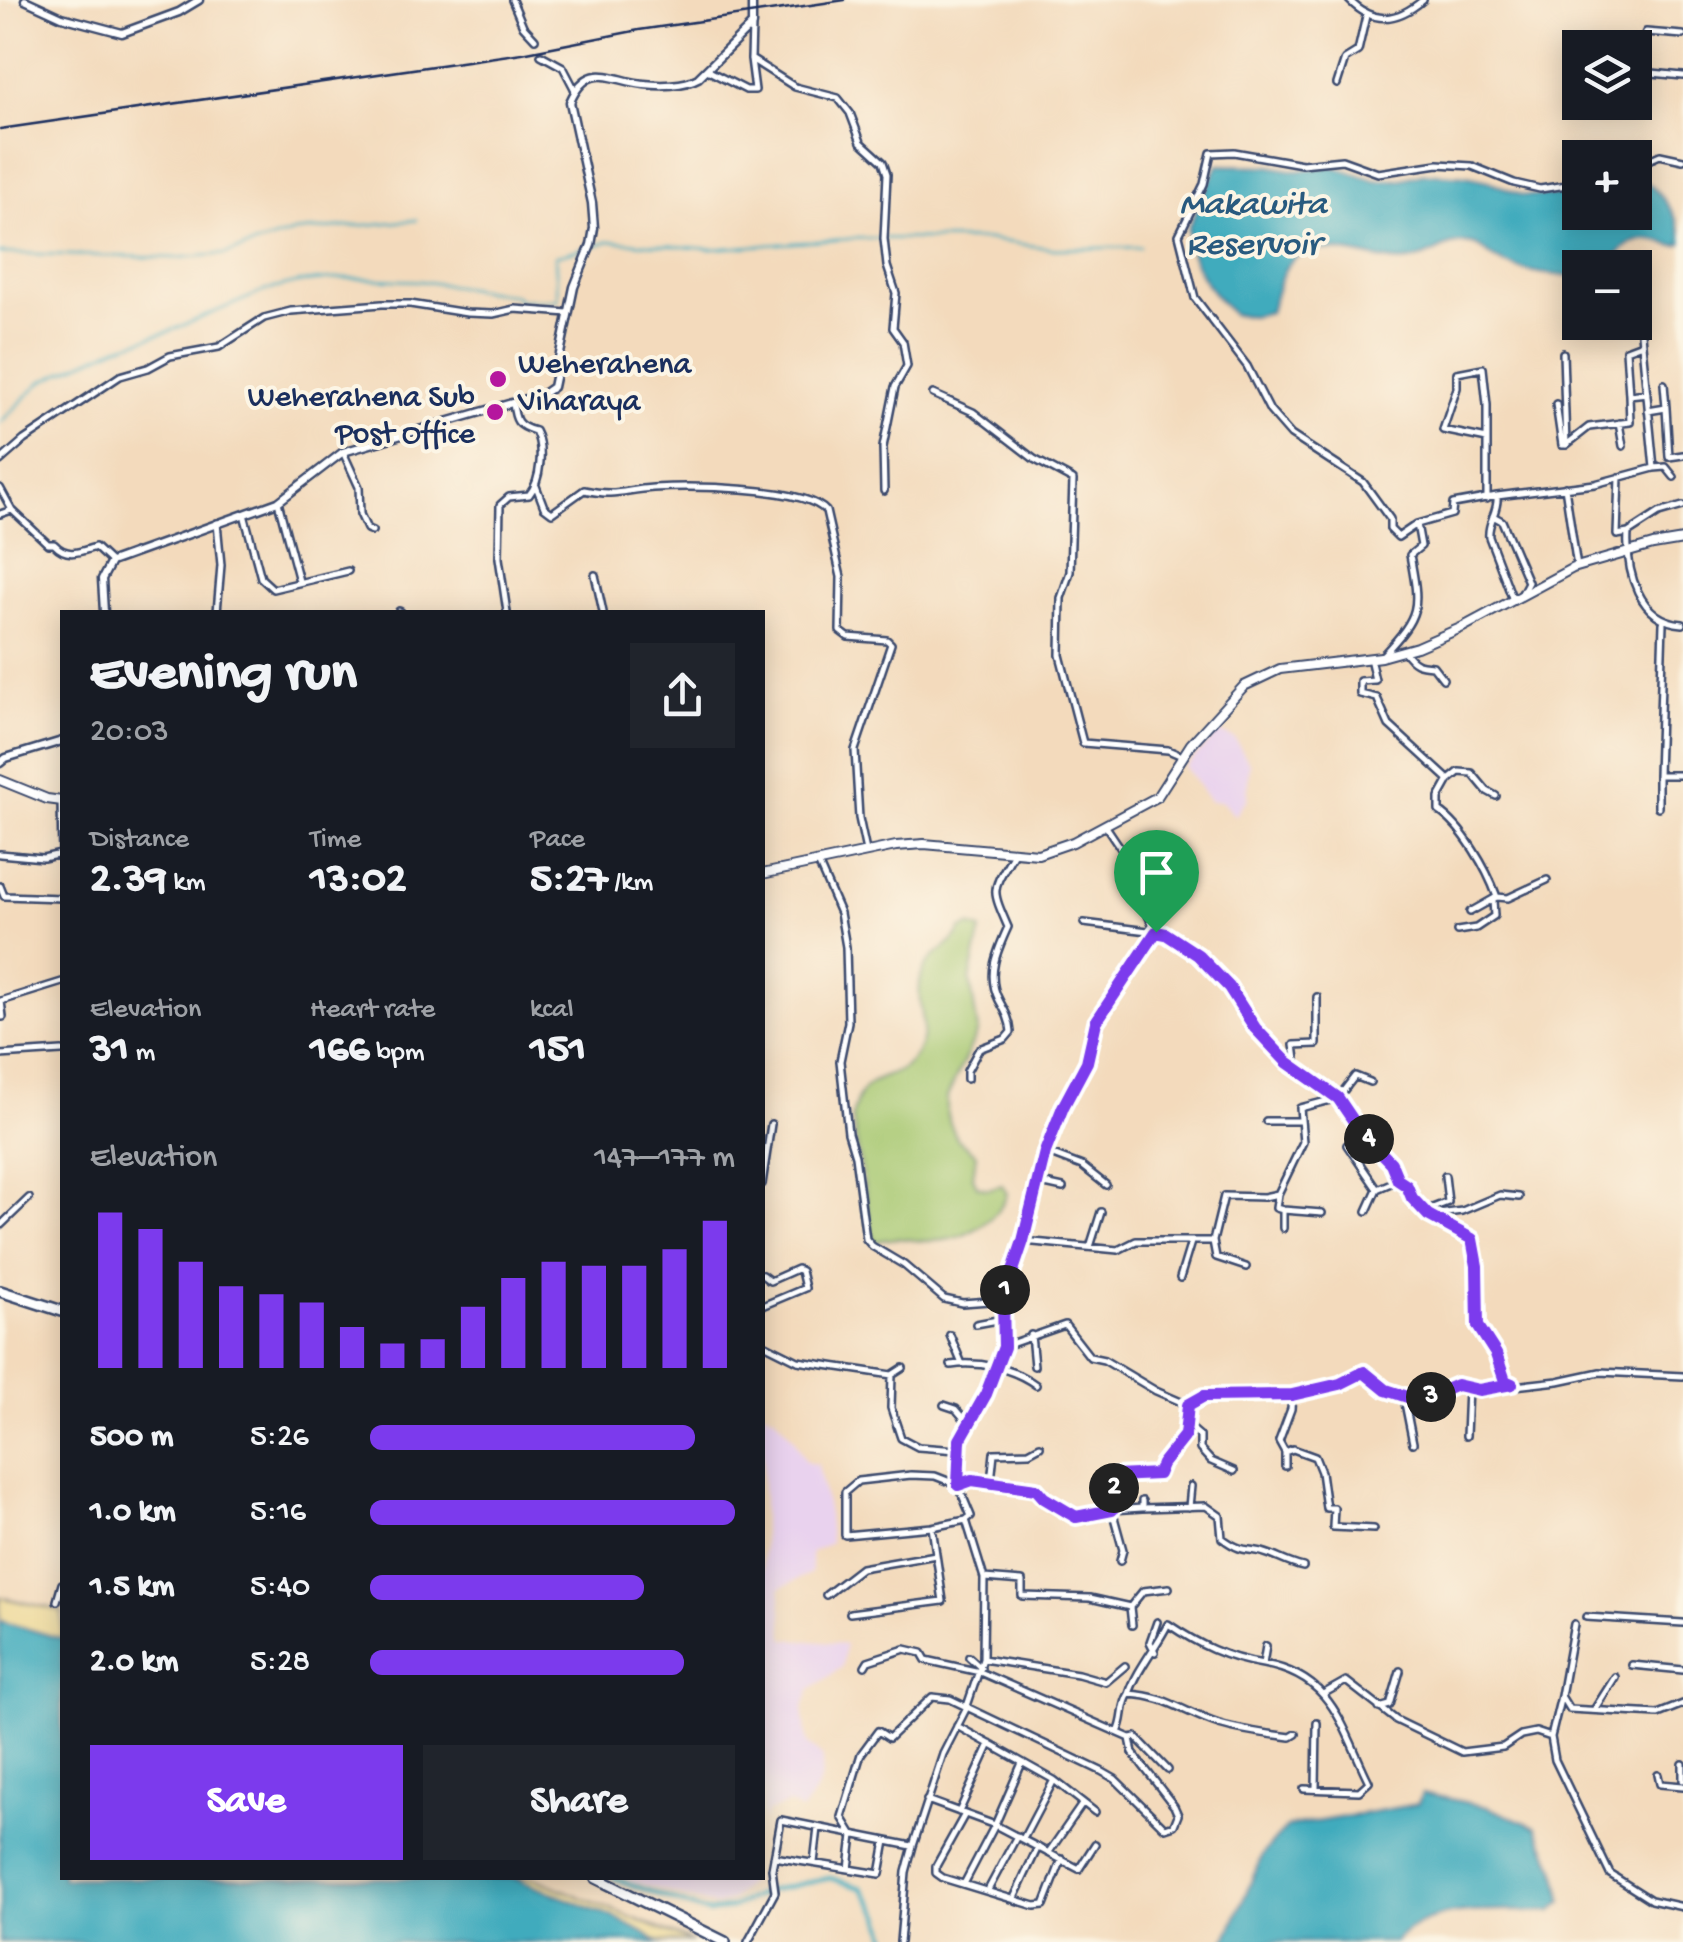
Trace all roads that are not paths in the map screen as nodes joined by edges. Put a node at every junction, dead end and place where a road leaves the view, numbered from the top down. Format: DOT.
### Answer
graph roads {
  1 [pos="25,0"];
  2 [pos="200,0"];
  3 [pos="512,0"];
  4 [pos="752,0"];
  5 [pos="1348,0"];
  6 [pos="1423,0"];
  7 [pos="1366,16"];
  8 [pos="752,25"];
  9 [pos="1683,35"];
  10 [pos="535,39"];
  11 [pos="541,56"];
  12 [pos="750,60"];
  13 [pos="706,70"];
  14 [pos="1683,76"];
  15 [pos="1337,84"];
  16 [pos="575,90"];
  17 [pos="1652,159"];
  18 [pos="1683,160"];
  19 [pos="1562,185"];
  20 [pos="568,313"];
  21 [pos="1642,340"];
  22 [pos="1642,344"];
  23 [pos="1563,353"];
  24 [pos="1664,384"];
  25 [pos="1646,392"];
  26 [pos="933,394"];
  27 [pos="1629,394"];
  28 [pos="514,403"];
  29 [pos="1556,404"];
  30 [pos="1666,408"];
  31 [pos="1648,411"];
  32 [pos="1619,422"];
  33 [pos="1487,439"];
  34 [pos="1566,445"];
  35 [pos="1623,446"];
  36 [pos="343,452"];
  37 [pos="1683,455"];
  38 [pos="0,461"];
  39 [pos="1654,468"];
  40 [pos="1619,477"];
  41 [pos="1674,477"];
  42 [pos="536,486"];
  43 [pos="1565,487"];
  44 [pos="0,488"];
  45 [pos="884,491"];
  46 [pos="1498,496"];
  47 [pos="1487,499"];
  48 [pos="278,502"];
  49 [pos="1683,506"];
  50 [pos="12,510"];
  51 [pos="0,514"];
  52 [pos="244,514"];
  53 [pos="1493,516"];
  54 [pos="216,523"];
  55 [pos="1417,524"];
  56 [pos="372,530"];
  57 [pos="1628,533"];
  58 [pos="1683,540"];
  59 [pos="1627,552"];
  60 [pos="110,562"];
  61 [pos="1577,567"];
  62 [pos="348,570"];
  63 [pos="595,575"];
  64 [pos="299,581"];
  65 [pos="1517,597"];
  66 [pos="104,610"];
  67 [pos="217,610"];
  68 [pos="507,610"];
  69 [pos="603,610"];
  70 [pos="1663,623"];
  71 [pos="1683,624"];
  72 [pos="1404,650"];
  73 [pos="1380,657"];
  74 [pos="1370,658"];
  75 [pos="1443,679"];
  76 [pos="60,742"];
  77 [pos="1182,756"];
  78 [pos="0,763"];
  79 [pos="1658,775"];
  80 [pos="1683,775"];
  81 [pos="0,780"];
  82 [pos="1449,780"];
  83 [pos="1496,796"];
  84 [pos="60,801"];
  85 [pos="1658,807"];
  86 [pos="1105,825"];
  87 [pos="866,851"];
  88 [pos="1014,853"];
  89 [pos="0,854"];
  90 [pos="60,856"];
  91 [pos="819,865"];
  92 [pos="765,874"];
  93 [pos="1548,880"];
  94 [pos="0,886"];
  95 [pos="60,898"];
  96 [pos="1495,898"];
  97 [pos="1470,912"];
  98 [pos="1084,923"];
  99 [pos="1456,931"];
  100 [pos="1156,932"];
  101 [pos="60,983"];
  102 [pos="1317,998"];
  103 [pos="0,1017"];
  104 [pos="60,1051"];
  105 [pos="0,1055"];
  106 [pos="1298,1070"];
  107 [pos="966,1079"];
  108 [pos="1370,1082"];
  109 [pos="1338,1098"];
  110 [pos="1301,1121"];
  111 [pos="1266,1122"];
  112 [pos="770,1124"];
  113 [pos="1347,1145"];
  114 [pos="1045,1152"];
  115 [pos="765,1162"];
  116 [pos="1445,1176"];
  117 [pos="1398,1180"];
  118 [pos="1036,1182"];
  119 [pos="1106,1185"];
  120 [pos="1063,1188"];
  121 [pos="1377,1188"];
  122 [pos="1278,1194"];
  123 [pos="30,1198"];
  124 [pos="1519,1198"];
  125 [pos="1282,1210"];
  126 [pos="1367,1211"];
  127 [pos="1101,1212"];
  128 [pos="1322,1213"];
  129 [pos="1428,1215"];
  130 [pos="0,1226"];
  131 [pos="1282,1228"];
  132 [pos="1023,1241"];
  133 [pos="1191,1242"];
  134 [pos="1213,1242"];
  135 [pos="1090,1247"];
  136 [pos="1246,1266"];
  137 [pos="765,1276"];
  138 [pos="1180,1278"];
  139 [pos="0,1292"];
  140 [pos="1003,1300"];
  141 [pos="765,1305"];
  142 [pos="60,1309"];
  143 [pos="1003,1318"];
  144 [pos="976,1324"];
  145 [pos="950,1335"];
  146 [pos="1031,1335"];
  147 [pos="765,1344"];
  148 [pos="1004,1347"];
  149 [pos="962,1364"];
  150 [pos="951,1365"];
  151 [pos="1034,1366"];
  152 [pos="903,1368"];
  153 [pos="997,1368"];
  154 [pos="892,1375"];
  155 [pos="1683,1376"];
  156 [pos="1512,1384"];
  157 [pos="1036,1385"];
  158 [pos="1468,1388"];
  159 [pos="1292,1395"];
  160 [pos="1404,1398"];
  161 [pos="944,1404"];
  162 [pos="1188,1405"];
  163 [pos="968,1423"];
  164 [pos="1186,1424"];
  165 [pos="1466,1436"];
  166 [pos="1413,1443"];
  167 [pos="1040,1446"];
  168 [pos="957,1450"];
  169 [pos="1285,1452"];
  170 [pos="1285,1466"];
  171 [pos="1234,1471"];
  172 [pos="991,1482"];
  173 [pos="958,1485"];
  174 [pos="1191,1486"];
  175 [pos="1190,1507"];
  176 [pos="1112,1510"];
  177 [pos="966,1520"];
  178 [pos="932,1527"];
  179 [pos="1374,1528"];
  180 [pos="936,1555"];
  181 [pos="1120,1562"];
  182 [pos="1303,1567"];
  183 [pos="984,1578"];
  184 [pos="1169,1588"];
  185 [pos="60,1591"];
  186 [pos="826,1595"];
  187 [pos="57,1601"];
  188 [pos="1130,1606"];
  189 [pos="850,1613"];
  190 [pos="1586,1617"];
  191 [pos="1157,1622"];
  192 [pos="1574,1624"];
  193 [pos="1683,1624"];
  194 [pos="1132,1625"];
  195 [pos="1266,1646"];
  196 [pos="1154,1652"];
  197 [pos="969,1657"];
  198 [pos="983,1659"];
  199 [pos="1262,1664"];
  200 [pos="1632,1665"];
  201 [pos="865,1666"];
  202 [pos="1125,1666"];
  203 [pos="981,1670"];
  204 [pos="1683,1670"];
  205 [pos="1400,1671"];
  206 [pos="1614,1677"];
  207 [pos="1129,1694"];
  208 [pos="1323,1694"];
  209 [pos="1561,1696"];
  210 [pos="1683,1704"];
  211 [pos="966,1708"];
  212 [pos="1379,1708"];
  213 [pos="1594,1710"];
  214 [pos="1317,1723"];
  215 [pos="957,1726"];
  216 [pos="1118,1732"];
  217 [pos="1296,1734"];
  218 [pos="1551,1737"];
  219 [pos="1130,1738"];
  220 [pos="990,1744"];
  221 [pos="1022,1763"];
  222 [pos="1683,1764"];
  223 [pos="1168,1770"];
  224 [pos="1658,1775"];
  225 [pos="1054,1780"];
  226 [pos="1683,1783"];
  227 [pos="1304,1789"];
  228 [pos="1316,1789"];
  229 [pos="926,1800"];
  230 [pos="1083,1803"];
  231 [pos="1095,1812"];
  232 [pos="962,1814"];
  233 [pos="995,1825"];
  234 [pos="818,1828"];
  235 [pos="853,1835"];
  236 [pos="1020,1837"];
  237 [pos="886,1841"];
  238 [pos="1095,1844"];
  239 [pos="913,1846"];
  240 [pos="1038,1847"];
  241 [pos="1049,1852"];
  242 [pos="774,1857"];
  243 [pos="1062,1859"];
  244 [pos="814,1863"];
  245 [pos="848,1868"];
  246 [pos="600,1880"];
  247 [pos="1621,1882"];
  248 [pos="964,1884"];
  249 [pos="987,1891"];
  250 [pos="1014,1899"];
  251 [pos="726,1942"];
  252 [pos="748,1942"];
  253 [pos="900,1942"];
  1 -- 2 [label="main road"];
  3 -- 10 [label="street"];
  4 -- 8 [label="main road"];
  5 -- 7 [label="street"];
  6 -- 7 [label="street"];
  7 -- 15 [label="street"];
  8 -- 12 [label="street"];
  8 -- 13 [label="main road"];
  9 -- 14 [label="street"];
  11 -- 16 [label="street"];
  12 -- 13 [label="street"];
  12 -- 45 [label="street"];
  13 -- 16 [label="main road"];
  16 -- 20 [label="main road"];
  17 -- 18 [label="street"];
  19 -- 55 [label="street"];
  20 -- 28 [label="main road"];
  20 -- 38 [label="street"];
  21 -- 22 [label="street"];
  22 -- 25 [label="street"];
  22 -- 27 [label="street"];
  23 -- 34 [label="street"];
  24 -- 30 [label="street"];
  25 -- 27 [label="street"];
  25 -- 31 [label="street"];
  26 -- 77 [label="street"];
  27 -- 32 [label="street"];
  28 -- 36 [label="main road"];
  28 -- 42 [label="street"];
  29 -- 34 [label="street"];
  30 -- 31 [label="street"];
  30 -- 37 [label="street"];
  31 -- 39 [label="street"];
  32 -- 34 [label="street"];
  32 -- 35 [label="street"];
  33 -- 47 [label="street"];
  36 -- 48 [label="main road"];
  36 -- 56 [label="street"];
  39 -- 40 [label="street"];
  39 -- 41 [label="street"];
  40 -- 43 [label="street"];
  40 -- 57 [label="street"];
  42 -- 68 [label="street"];
  42 -- 87 [label="street"];
  43 -- 46 [label="street"];
  43 -- 61 [label="street"];
  44 -- 50 [label="street"];
  46 -- 47 [label="street"];
  46 -- 53 [label="street"];
  47 -- 55 [label="street"];
  48 -- 52 [label="main road"];
  48 -- 64 [label="street"];
  49 -- 57 [label="street"];
  50 -- 51 [label="street"];
  50 -- 60 [label="street"];
  52 -- 54 [label="main road"];
  52 -- 64 [label="street"];
  53 -- 65 [label="street"];
  53 -- 65 [label="street"];
  54 -- 60 [label="main road"];
  54 -- 67 [label="street"];
  55 -- 73 [label="street"];
  57 -- 59 [label="street"];
  58 -- 59 [label="main road"];
  59 -- 61 [label="main road"];
  59 -- 70 [label="street"];
  60 -- 66 [label="main road"];
  61 -- 65 [label="main road"];
  62 -- 64 [label="street"];
  63 -- 69 [label="street"];
  65 -- 72 [label="main road"];
  70 -- 71 [label="street"];
  70 -- 79 [label="street"];
  72 -- 73 [label="main road"];
  72 -- 75 [label="street"];
  73 -- 74 [label="main road"];
  74 -- 77 [label="main road"];
  74 -- 82 [label="street"];
  76 -- 78 [label="main road"];
  77 -- 86 [label="main road"];
  79 -- 80 [label="street"];
  79 -- 85 [label="street"];
  81 -- 84 [label="main road"];
  82 -- 83 [label="street"];
  82 -- 96 [label="street"];
  86 -- 88 [label="main road"];
  86 -- 100 [label="street"];
  87 -- 88 [label="main road"];
  87 -- 91 [label="main road"];
  88 -- 107 [label="street"];
  89 -- 90 [label="street"];
  91 -- 92 [label="main road"];
  91 -- 140 [label="street"];
  93 -- 96 [label="street"];
  94 -- 95 [label="street"];
  96 -- 97 [label="street"];
  96 -- 99 [label="street"];
  98 -- 100 [label="street"];
  100 -- 106 [label="street"];
  100 -- 114 [label="street"];
  101 -- 103 [label="street"];
  102 -- 106 [label="street"];
  104 -- 105 [label="street"];
  106 -- 109 [label="street"];
  108 -- 109 [label="street"];
  109 -- 110 [label="street"];
  109 -- 117 [label="street"];
  110 -- 111 [label="street"];
  110 -- 122 [label="street"];
  112 -- 115 [label="street"];
  113 -- 121 [label="street"];
  114 -- 118 [label="street"];
  114 -- 119 [label="street"];
  116 -- 129 [label="street"];
  117 -- 121 [label="street"];
  117 -- 129 [label="street"];
  118 -- 120 [label="street"];
  118 -- 132 [label="street"];
  121 -- 126 [label="street"];
  122 -- 125 [label="street"];
  122 -- 134 [label="street"];
  123 -- 130 [label="street"];
  124 -- 129 [label="street"];
  125 -- 128 [label="street"];
  125 -- 131 [label="street"];
  127 -- 135 [label="street"];
  129 -- 156 [label="street"];
  132 -- 135 [label="street"];
  132 -- 140 [label="street"];
  133 -- 134 [label="street"];
  133 -- 135 [label="street"];
  133 -- 138 [label="street"];
  134 -- 136 [label="street"];
  137 -- 141 [label="street"];
  139 -- 142 [label="highway"];
  140 -- 143 [label="street"];
  143 -- 144 [label="street"];
  143 -- 148 [label="street"];
  145 -- 149 [label="street"];
  146 -- 148 [label="street"];
  146 -- 151 [label="street"];
  146 -- 162 [label="street"];
  147 -- 154 [label="street"];
  148 -- 153 [label="street"];
  149 -- 150 [label="street"];
  149 -- 153 [label="street"];
  152 -- 154 [label="street"];
  153 -- 157 [label="street"];
  153 -- 163 [label="street"];
  154 -- 168 [label="street"];
  155 -- 156 [label="street"];
  156 -- 158 [label="street"];
  158 -- 160 [label="street"];
  158 -- 165 [label="street"];
  159 -- 160 [label="street"];
  159 -- 162 [label="street"];
  159 -- 169 [label="street"];
  160 -- 166 [label="street"];
  161 -- 163 [label="street"];
  162 -- 164 [label="street"];
  163 -- 168 [label="street"];
  164 -- 171 [label="street"];
  164 -- 176 [label="street"];
  167 -- 172 [label="street"];
  168 -- 173 [label="street"];
  169 -- 170 [label="street"];
  169 -- 179 [label="street"];
  172 -- 173 [label="street"];
  172 -- 176 [label="street"];
  173 -- 177 [label="street"];
  173 -- 178 [label="street"];
  174 -- 175 [label="street"];
  175 -- 176 [label="street"];
  175 -- 182 [label="street"];
  176 -- 181 [label="street"];
  177 -- 178 [label="street"];
  177 -- 183 [label="street"];
  178 -- 180 [label="street"];
  180 -- 186 [label="street"];
  180 -- 189 [label="street"];
  183 -- 188 [label="street"];
  183 -- 198 [label="street"];
  184 -- 188 [label="street"];
  185 -- 187 [label="street"];
  188 -- 194 [label="street"];
  190 -- 193 [label="street"];
  191 -- 196 [label="street"];
  192 -- 209 [label="street"];
  195 -- 199 [label="street"];
  196 -- 199 [label="street"];
  196 -- 207 [label="street"];
  197 -- 203 [label="street"];
  198 -- 202 [label="street"];
  198 -- 203 [label="street"];
  199 -- 208 [label="street"];
  200 -- 204 [label="street"];
  201 -- 203 [label="street"];
  203 -- 211 [label="street"];
  203 -- 216 [label="street"];
  205 -- 212 [label="street"];
  206 -- 213 [label="street"];
  207 -- 216 [label="street"];
  207 -- 217 [label="street"];
  208 -- 212 [label="street"];
  208 -- 228 [label="street"];
  209 -- 213 [label="street"];
  209 -- 218 [label="street"];
  210 -- 213 [label="street"];
  211 -- 215 [label="street"];
  211 -- 219 [label="street"];
  211 -- 235 [label="street"];
  212 -- 218 [label="street"];
  214 -- 228 [label="street"];
  215 -- 220 [label="street"];
  215 -- 229 [label="street"];
  216 -- 219 [label="street"];
  218 -- 247 [label="street"];
  219 -- 223 [label="street"];
  220 -- 221 [label="street"];
  220 -- 232 [label="street"];
  221 -- 225 [label="street"];
  221 -- 233 [label="street"];
  222 -- 226 [label="street"];
  224 -- 226 [label="street"];
  225 -- 230 [label="street"];
  225 -- 236 [label="street"];
  227 -- 228 [label="street"];
  229 -- 232 [label="street"];
  229 -- 239 [label="street"];
  230 -- 231 [label="street"];
  230 -- 241 [label="street"];
  232 -- 233 [label="street"];
  232 -- 248 [label="street"];
  233 -- 236 [label="street"];
  233 -- 248 [label="street"];
  234 -- 235 [label="street"];
  234 -- 242 [label="street"];
  234 -- 244 [label="street"];
  235 -- 237 [label="street"];
  235 -- 245 [label="street"];
  236 -- 240 [label="street"];
  236 -- 249 [label="street"];
  237 -- 239 [label="street"];
  237 -- 245 [label="street"];
  238 -- 243 [label="street"];
  239 -- 253 [label="street"];
  240 -- 241 [label="street"];
  240 -- 250 [label="street"];
  241 -- 243 [label="street"];
  242 -- 244 [label="street"];
  242 -- 252 [label="street"];
  243 -- 250 [label="street"];
  244 -- 245 [label="street"];
  246 -- 251 [label="highway"];
  248 -- 249 [label="street"];
  249 -- 250 [label="street"];
}
